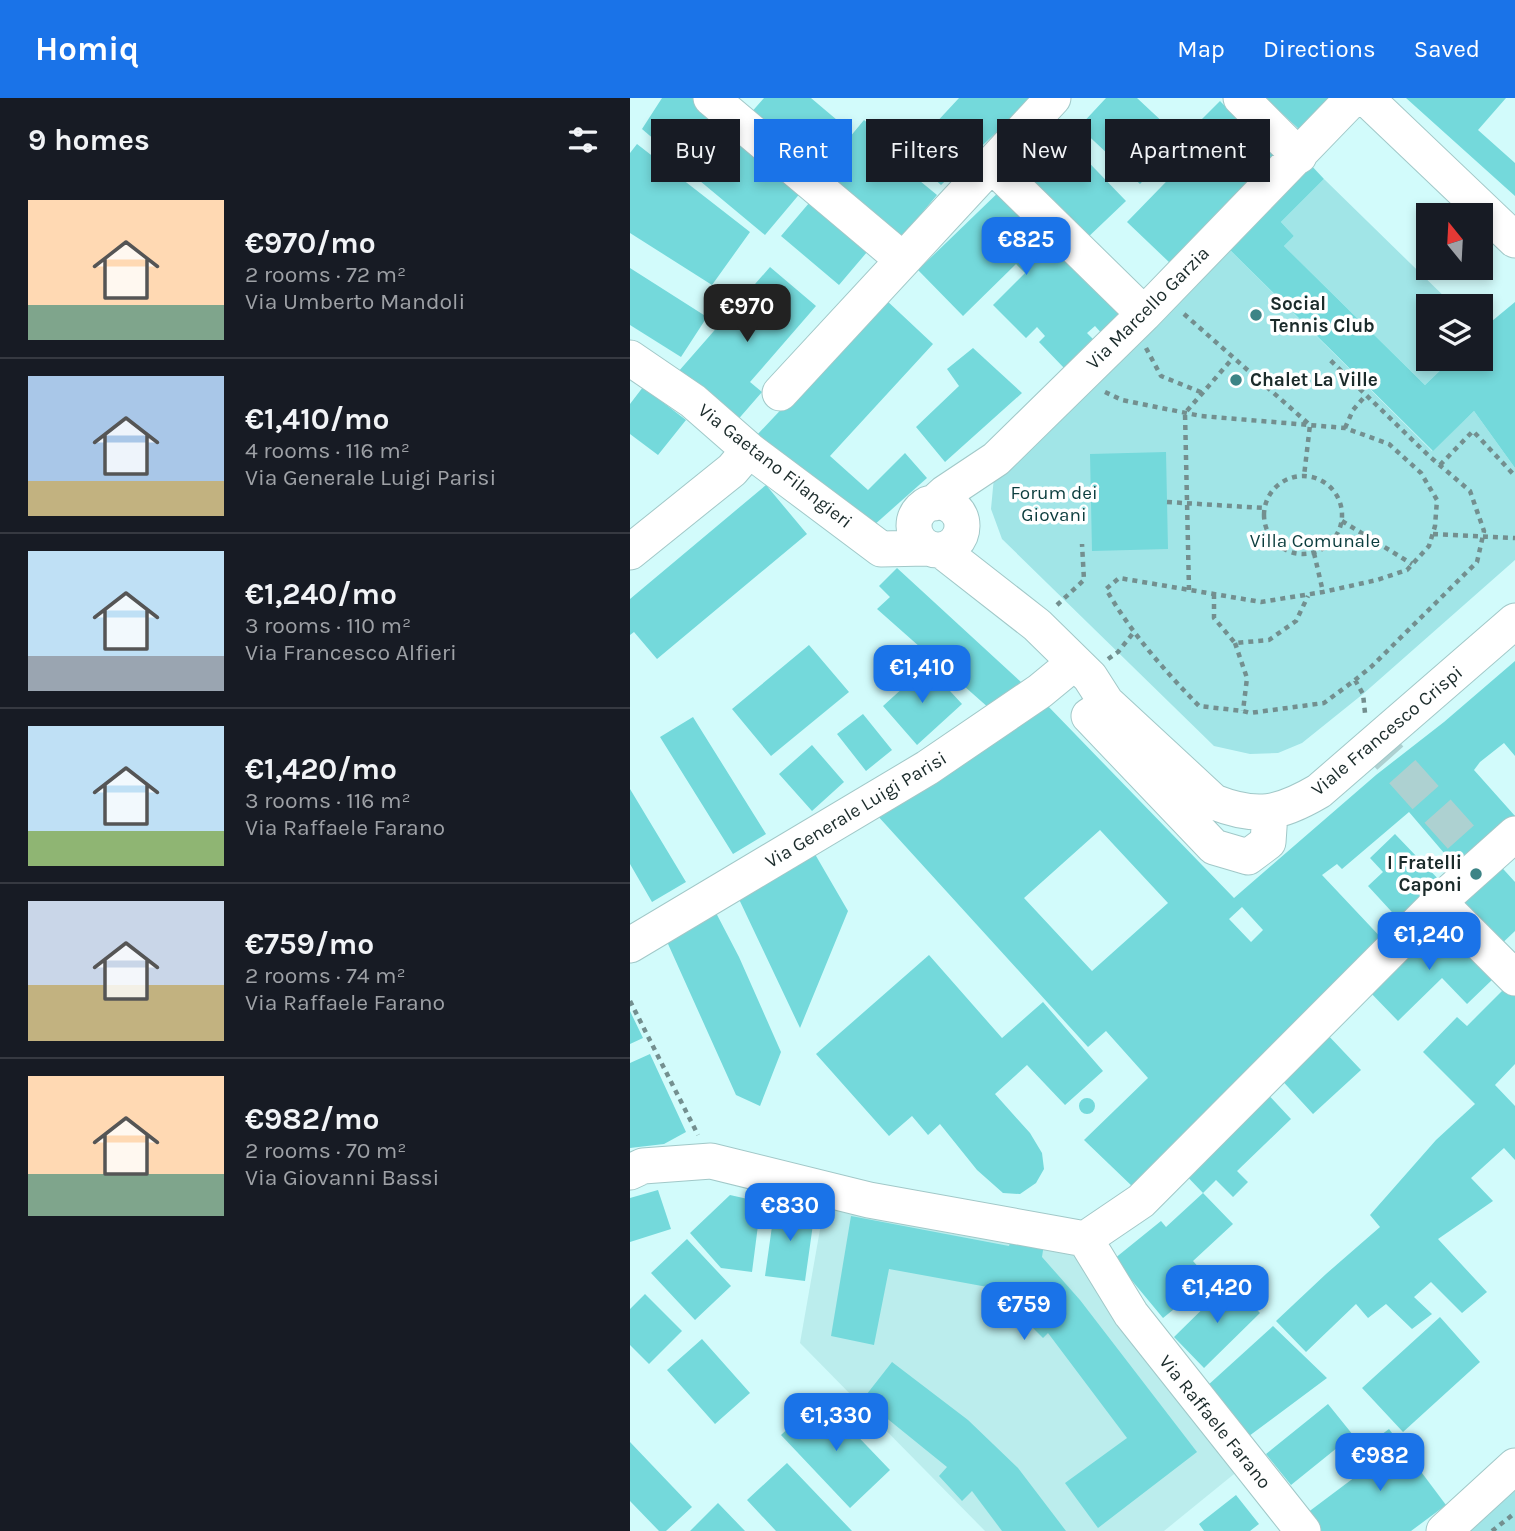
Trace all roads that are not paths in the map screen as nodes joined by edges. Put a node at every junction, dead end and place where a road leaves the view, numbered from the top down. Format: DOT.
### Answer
graph roads {
  1 [pos="711,98"];
  2 [pos="1053,98"];
  3 [pos="1241,98"];
  4 [pos="1353,98"];
  5 [pos="1366,98"];
  6 [pos="1299,156"];
  7 [pos="992,165"];
  8 [pos="1515,240"];
  9 [pos="903,260"];
  10 [pos="1153,304"];
  11 [pos="630,358"];
  12 [pos="780,393"];
  13 [pos="749,450"];
  14 [pos="945,530"];
  15 [pos="630,552"];
  16 [pos="1515,604"];
  17 [pos="1515,621"];
  18 [pos="1093,677"];
  19 [pos="1515,834"];
  20 [pos="1439,902"];
  21 [pos="630,945"];
  22 [pos="1515,978"];
  23 [pos="630,1172"];
  24 [pos="1085,1239"];
  25 [pos="1515,1466"];
  26 [pos="1303,1531"];
  27 [pos="1444,1531"];
  1 -- 9 [label="street"];
  2 -- 7 [label="street"];
  3 -- 6 [label="street"];
  4 -- 6 [label="street, Via Marcello Garzia"];
  5 -- 8 [label="street"];
  6 -- 10 [label="street, Via Marcello Garzia"];
  7 -- 9 [label="street"];
  7 -- 10 [label="street"];
  9 -- 12 [label="street"];
  10 -- 14 [label="street, Via Marcello Garzia"];
  11 -- 13 [label="street, Via Gaetano Filangieri"];
  13 -- 14 [label="street, Via Gaetano Filangieri"];
  13 -- 15 [label="street"];
  14 -- 18 [label="street, Viale Francesco Crispi"];
  16 -- 18 [label="street, Viale Francesco Crispi"];
  17 -- 18 [label="street, Viale Francesco Crispi"];
  18 -- 21 [label="street, Via Generale Luigi Parisi"];
  19 -- 20 [label="street"];
  20 -- 22 [label="street"];
  20 -- 24 [label="street"];
  23 -- 24 [label="street"];
  24 -- 26 [label="street, Via Raffaele Farano"];
  25 -- 27 [label="street"];
}
